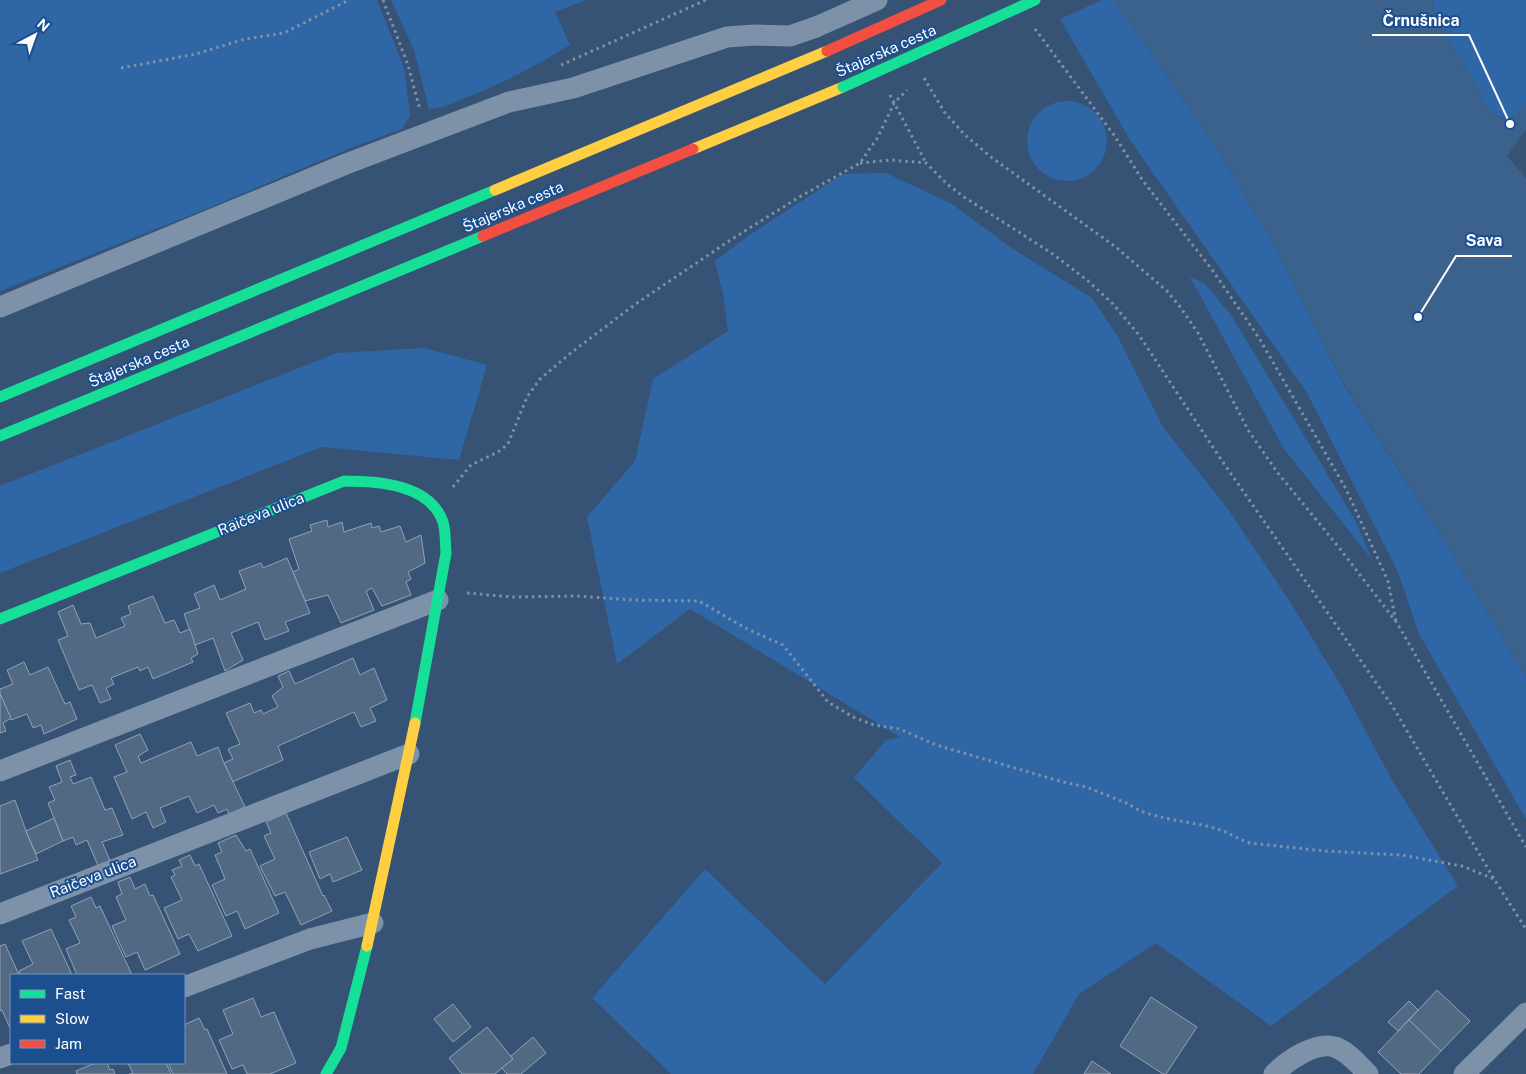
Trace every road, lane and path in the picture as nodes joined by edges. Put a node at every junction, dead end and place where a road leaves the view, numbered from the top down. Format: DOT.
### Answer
graph roads {
  1 [pos="349,0"];
  2 [pos="383,0"];
  3 [pos="706,0"];
  4 [pos="877,0"];
  5 [pos="941,0"];
  6 [pos="1035,0"];
  7 [pos="1031,23"];
  8 [pos="121,68"];
  9 [pos="556,68"];
  10 [pos="922,74"];
  11 [pos="908,88"];
  12 [pos="424,133"];
  13 [pos="860,163"];
  14 [pos="0,307"];
  15 [pos="0,397"];
  16 [pos="0,436"];
  17 [pos="434,509"];
  18 [pos="438,600"];
  19 [pos="0,619"];
  20 [pos="1397,623"];
  21 [pos="409,754"];
  22 [pos="0,771"];
  23 [pos="1526,847"];
  24 [pos="1494,879"];
  25 [pos="0,914"];
  26 [pos="373,923"];
  27 [pos="1526,929"];
  28 [pos="185,987"];
  29 [pos="1526,1013"];
  30 [pos="326,1074"];
  31 [pos="1274,1074"];
  32 [pos="1368,1074"];
  33 [pos="1464,1074"];
  1 -- 8 [label="path"];
  2 -- 12 [label="path"];
  3 -- 9 [label="path"];
  4 -- 12 [label="street, bridge"];
  5 -- 15 [label="main road, Štajerska cesta, bridge"];
  6 -- 16 [label="main road, Štajerska cesta, bridge"];
  7 -- 20 [label="path"];
  10 -- 20 [label="path"];
  11 -- 13 [label="path"];
  12 -- 14 [label="street"];
  13 -- 17 [label="path"];
  13 -- 24 [label="path"];
  17 -- 18 [label="main road, Raičeva ulica"];
  17 -- 19 [label="main road, Raičeva ulica"];
  18 -- 21 [label="main road, Raičeva ulica"];
  18 -- 22 [label="street"];
  18 -- 24 [label="path"];
  20 -- 23 [label="path"];
  21 -- 25 [label="street, Raičeva ulica"];
  21 -- 26 [label="main road, Raičeva ulica"];
  24 -- 27 [label="path"];
  26 -- 28 [label="street"];
  26 -- 30 [label="main road, Raičeva ulica"];
  29 -- 33 [label="street"];
  31 -- 32 [label="street"];
}
